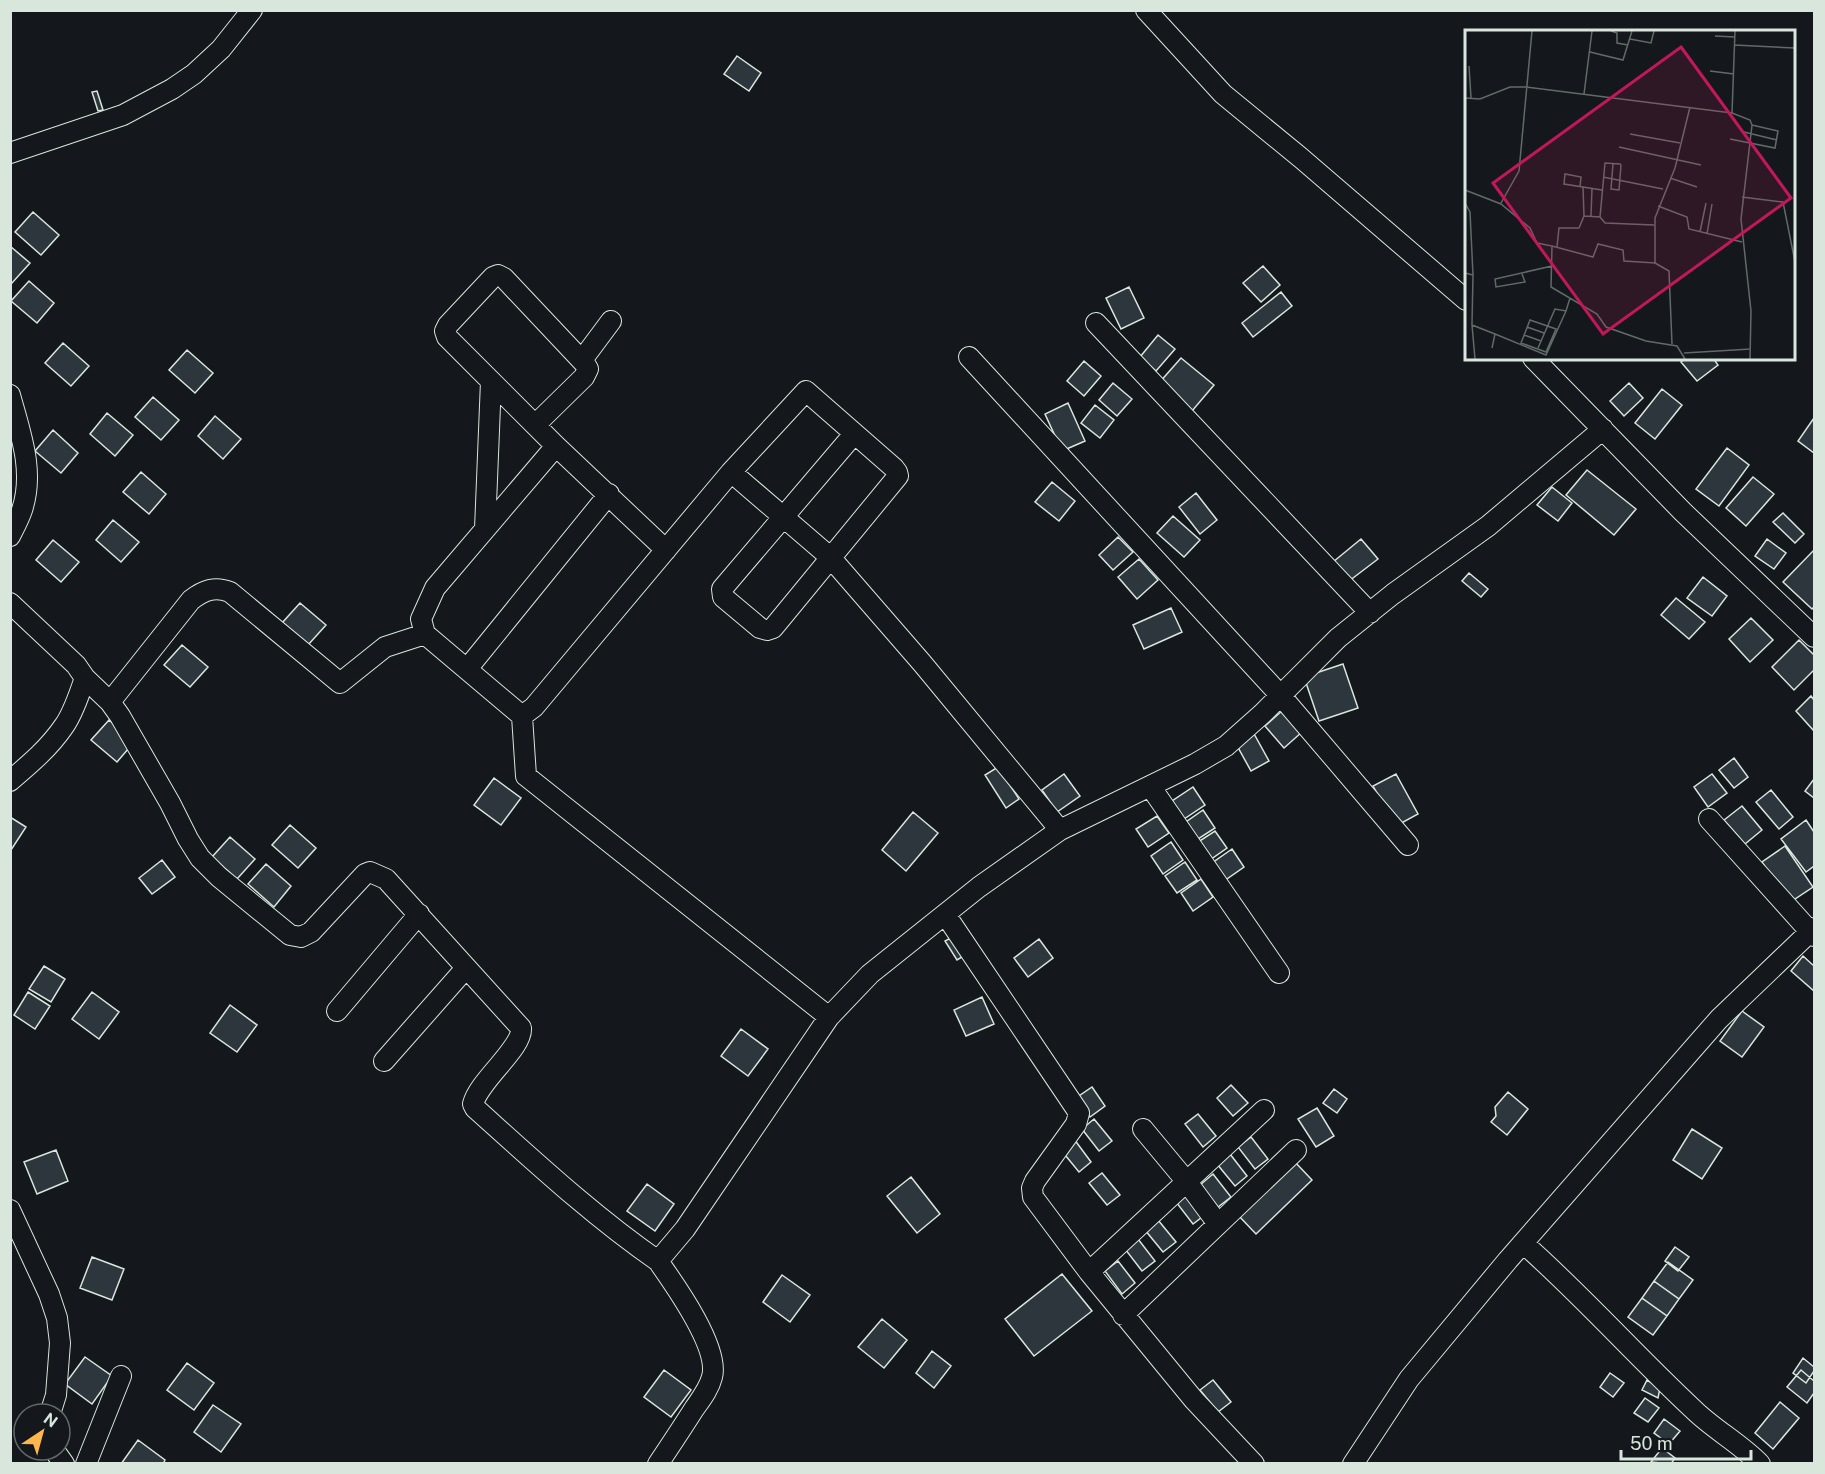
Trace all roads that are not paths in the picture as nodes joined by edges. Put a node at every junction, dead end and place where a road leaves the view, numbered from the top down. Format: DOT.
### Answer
graph roads {
  1 [pos="252,10"];
  2 [pos="1146,10"];
  3 [pos="10,153"];
  4 [pos="1465,298"];
  5 [pos="611,321"];
  6 [pos="1096,323"];
  7 [pos="969,357"];
  8 [pos="582,360"];
  9 [pos="1535,360"];
  10 [pos="491,381"];
  11 [pos="10,395"];
  12 [pos="535,425"];
  13 [pos="1603,429"];
  14 [pos="854,434"];
  15 [pos="556,446"];
  16 [pos="731,472"];
  17 [pos="609,494"];
  18 [pos="783,517"];
  19 [pos="485,529"];
  20 [pos="10,536"];
  21 [pos="666,550"];
  22 [pos="830,557"];
  23 [pos="10,603"];
  24 [pos="1370,613"];
  25 [pos="425,634"];
  26 [pos="1815,637"];
  27 [pos="467,669"];
  28 [pos="85,678"];
  29 [pos="1281,696"];
  30 [pos="110,702"];
  31 [pos="522,716"];
  32 [pos="10,781"];
  33 [pos="1150,786"];
  34 [pos="1709,819"];
  35 [pos="1060,830"];
  36 [pos="1408,845"];
  37 [pos="419,914"];
  38 [pos="945,914"];
  39 [pos="1813,932"];
  40 [pos="466,968"];
  41 [pos="1279,973"];
  42 [pos="337,1011"];
  43 [pos="830,1017"];
  44 [pos="384,1061"];
  45 [pos="1263,1110"];
  46 [pos="1143,1129"];
  47 [pos="1296,1150"];
  48 [pos="1187,1182"];
  49 [pos="10,1210"];
  50 [pos="1218,1224"];
  51 [pos="1523,1243"];
  52 [pos="658,1261"];
  53 [pos="1089,1272"];
  54 [pos="1123,1315"];
  55 [pos="122,1376"];
  56 [pos="54,1402"];
  57 [pos="1760,1463"];
  58 [pos="86,1464"];
  59 [pos="658,1464"];
  60 [pos="1254,1464"];
  61 [pos="1353,1464"];
  1 -- 3 [label="street"];
  2 -- 4 [label="street"];
  5 -- 8 [label="street"];
  6 -- 24 [label="street"];
  7 -- 29 [label="street"];
  8 -- 10 [label="street"];
  8 -- 12 [label="street"];
  9 -- 13 [label="street"];
  10 -- 12 [label="street"];
  10 -- 19 [label="street"];
  11 -- 20 [label="street"];
  12 -- 15 [label="street"];
  13 -- 24 [label="street"];
  13 -- 26 [label="street"];
  14 -- 16 [label="street"];
  14 -- 18 [label="street"];
  14 -- 22 [label="street"];
  15 -- 17 [label="street"];
  15 -- 19 [label="street"];
  16 -- 18 [label="street"];
  16 -- 21 [label="street"];
  17 -- 21 [label="street"];
  17 -- 27 [label="street"];
  18 -- 22 [label="street"];
  18 -- 22 [label="street"];
  19 -- 25 [label="street"];
  21 -- 31 [label="street"];
  22 -- 35 [label="street"];
  23 -- 28 [label="street"];
  24 -- 29 [label="street"];
  25 -- 27 [label="street"];
  25 -- 30 [label="street"];
  27 -- 31 [label="street"];
  28 -- 30 [label="street"];
  28 -- 32 [label="street"];
  29 -- 33 [label="street"];
  29 -- 36 [label="street"];
  30 -- 37 [label="street"];
  31 -- 43 [label="street"];
  33 -- 35 [label="street"];
  33 -- 41 [label="street"];
  34 -- 39 [label="street"];
  35 -- 38 [label="street"];
  37 -- 40 [label="street"];
  37 -- 42 [label="street"];
  38 -- 43 [label="street"];
  38 -- 53 [label="street"];
  39 -- 51 [label="street"];
  40 -- 44 [label="street"];
  40 -- 52 [label="street"];
  43 -- 52 [label="street"];
  45 -- 48 [label="street"];
  46 -- 48 [label="street"];
  47 -- 50 [label="street"];
  48 -- 50 [label="street"];
  48 -- 53 [label="street"];
  49 -- 56 [label="street"];
  50 -- 54 [label="street"];
  51 -- 57 [label="street"];
  51 -- 61 [label="street"];
  52 -- 59 [label="street"];
  53 -- 54 [label="street"];
  54 -- 60 [label="street"];
  55 -- 58 [label="street"];
}
